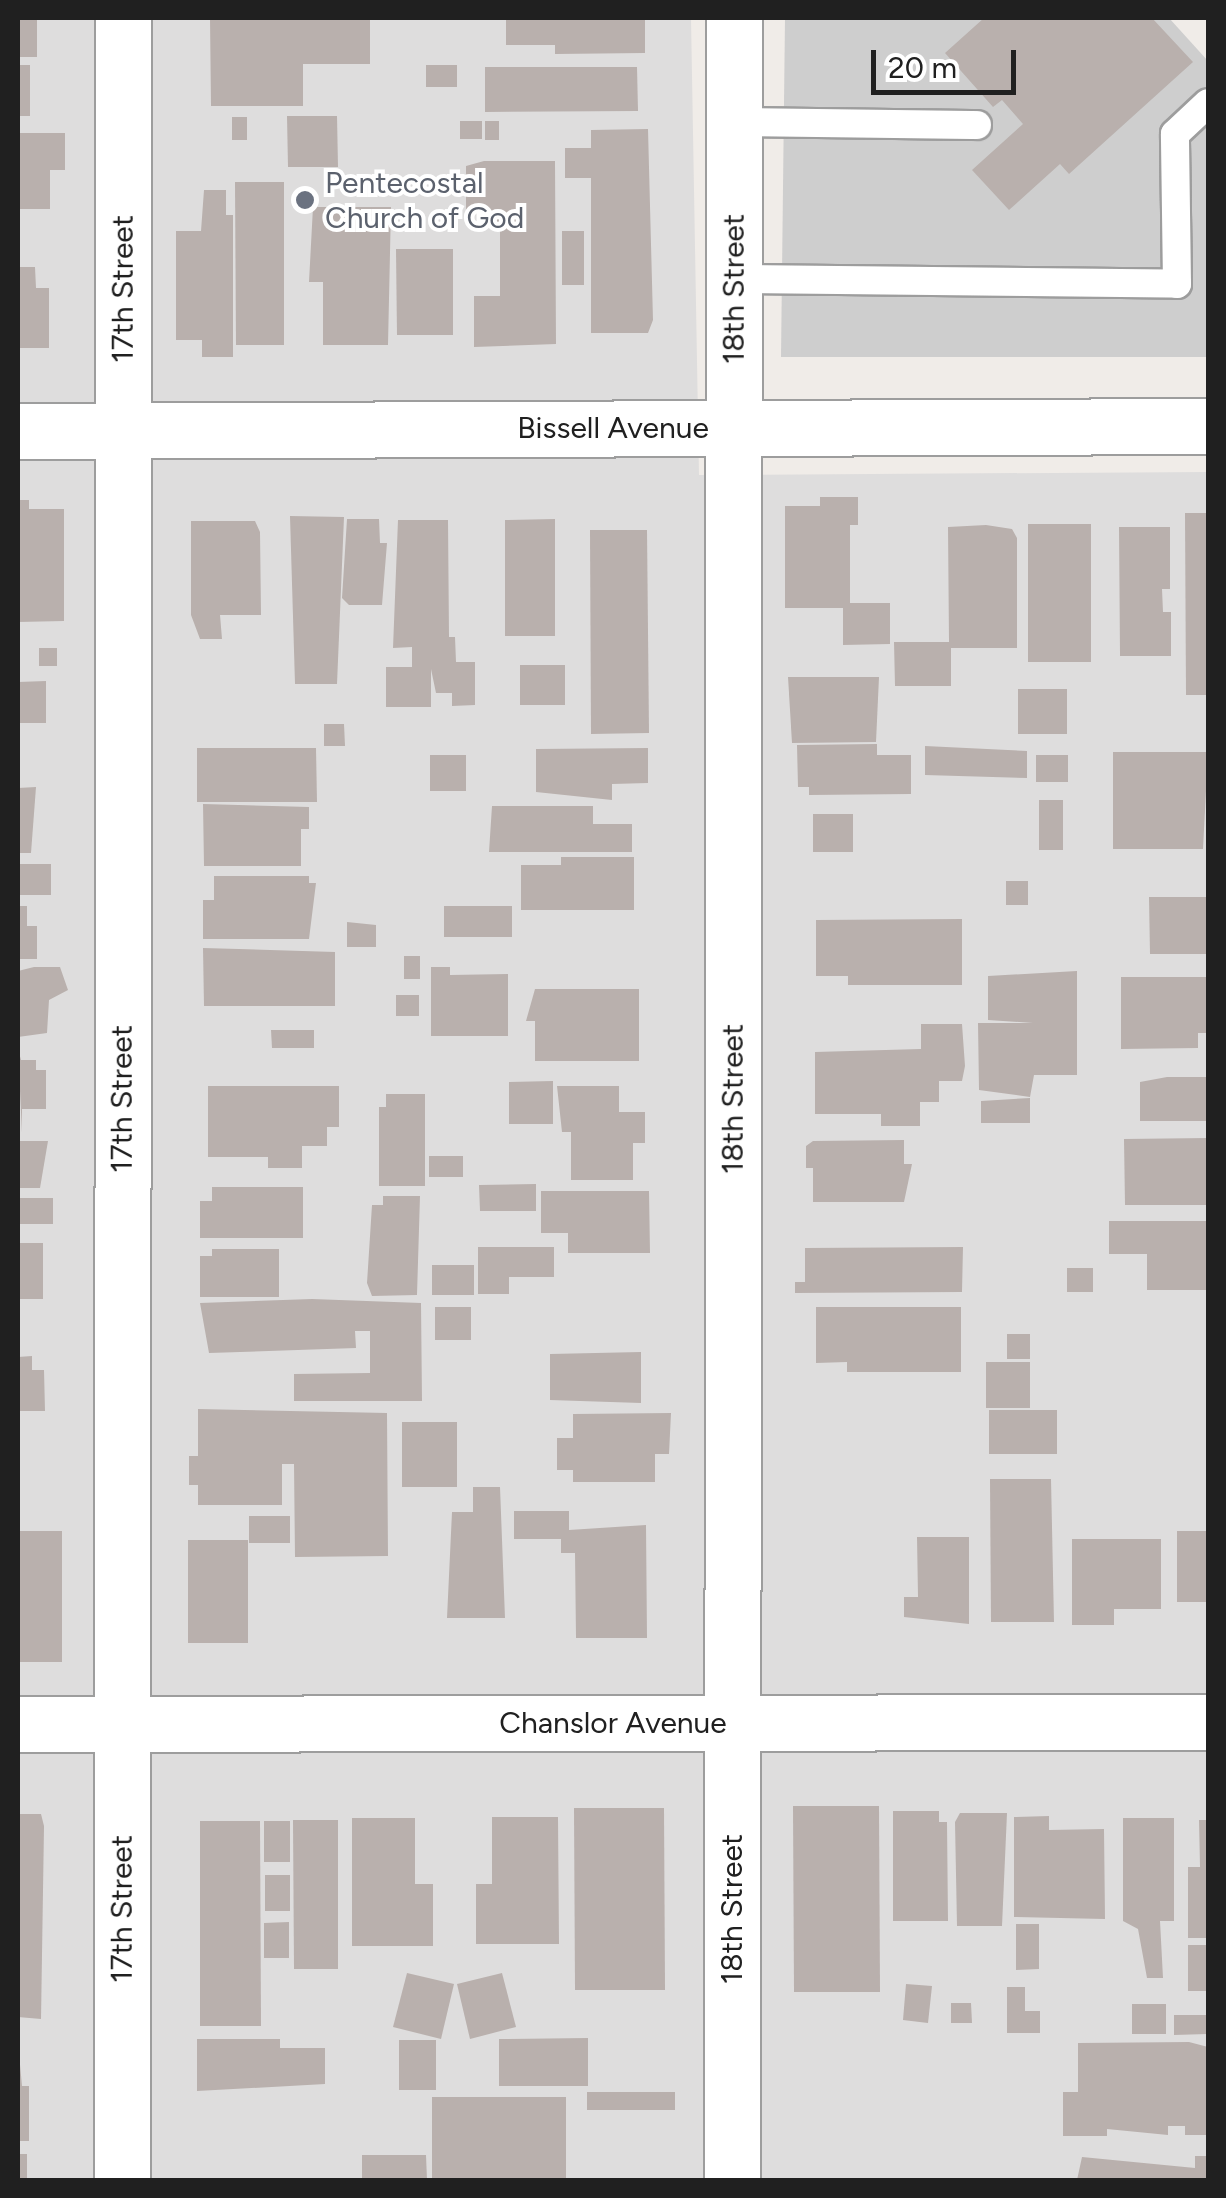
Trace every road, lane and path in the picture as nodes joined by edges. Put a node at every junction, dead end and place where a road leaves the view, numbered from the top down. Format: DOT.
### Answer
graph roads {
  1 [pos="123,18"];
  2 [pos="734,18"];
  3 [pos="1208,102"];
  4 [pos="734,122"];
  5 [pos="978,124"];
  6 [pos="734,279"];
  7 [pos="1208,426"];
  8 [pos="734,428"];
  9 [pos="18,431"];
  10 [pos="123,431"];
  11 [pos="1208,1722"];
  12 [pos="732,1723"];
  13 [pos="18,1724"];
  14 [pos="122,1724"];
  15 [pos="122,2180"];
  16 [pos="732,2180"];
  1 -- 10 [label="street, 17th Street"];
  2 -- 4 [label="street, 18th Street"];
  3 -- 6 [label="lane"];
  4 -- 5 [label="lane"];
  4 -- 6 [label="street, 18th Street"];
  6 -- 8 [label="street, 18th Street"];
  7 -- 8 [label="street, Bissell Avenue"];
  8 -- 10 [label="street, Bissell Avenue"];
  8 -- 12 [label="street, 18th Street"];
  9 -- 10 [label="street, Bissell Avenue"];
  10 -- 14 [label="street, 17th Street"];
  11 -- 12 [label="street, Chanslor Avenue"];
  12 -- 14 [label="street, Chanslor Avenue"];
  12 -- 16 [label="street, 18th Street"];
  13 -- 14 [label="street, Chanslor Avenue"];
  14 -- 15 [label="street, 17th Street"];
}
